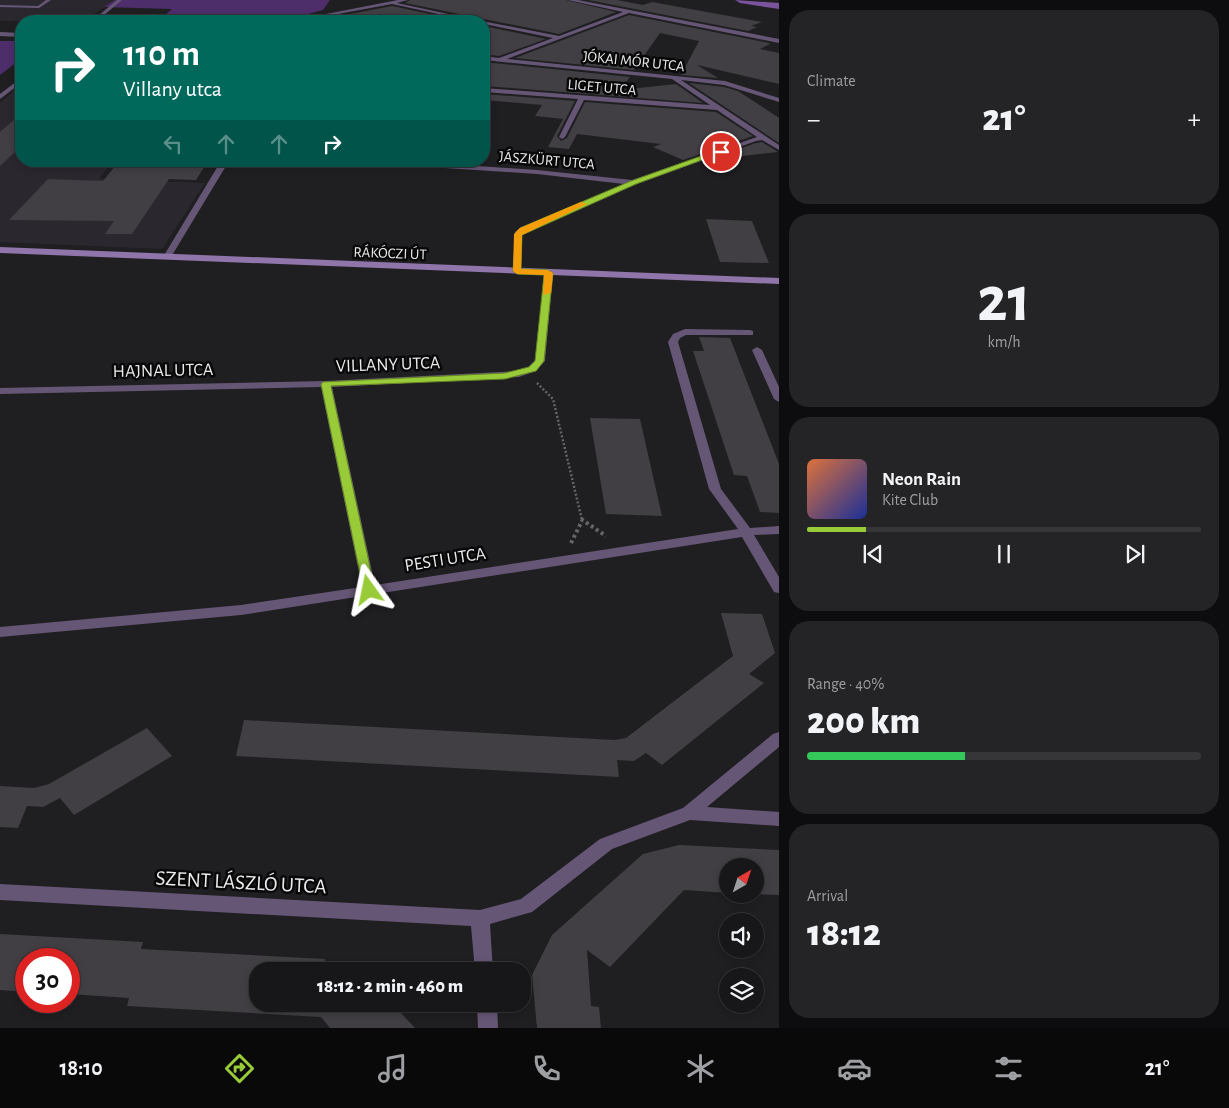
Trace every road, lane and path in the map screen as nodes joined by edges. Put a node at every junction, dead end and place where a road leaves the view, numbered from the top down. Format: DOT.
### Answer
graph roads {
  1 [pos="49,0"];
  2 [pos="120,0"];
  3 [pos="406,0"];
  4 [pos="570,0"];
  5 [pos="389,3"];
  6 [pos="332,5"];
  7 [pos="0,6"];
  8 [pos="629,12"];
  9 [pos="330,13"];
  10 [pos="101,15"];
  11 [pos="321,15"];
  12 [pos="448,15"];
  13 [pos="490,23"];
  14 [pos="0,34"];
  15 [pos="15,35"];
  16 [pos="558,38"];
  17 [pos="779,41"];
  18 [pos="490,59"];
  19 [pos="499,60"];
  20 [pos="675,77"];
  21 [pos="15,85"];
  22 [pos="490,90"];
  23 [pos="0,97"];
  24 [pos="582,98"];
  25 [pos="778,99"];
  26 [pos="719,108"];
  27 [pos="562,137"];
  28 [pos="764,138"];
  29 [pos="779,148"];
  30 [pos="221,167"];
  31 [pos="464,167"];
  32 [pos="634,182"];
  33 [pos="0,250"];
  34 [pos="167,257"];
  35 [pos="517,271"];
  36 [pos="548,273"];
  37 [pos="779,281"];
  38 [pos="750,333"];
  39 [pos="757,350"];
  40 [pos="526,371"];
  41 [pos="326,384"];
  42 [pos="0,391"];
  43 [pos="779,399"];
  44 [pos="779,530"];
  45 [pos="746,532"];
  46 [pos="627,550"];
  47 [pos="779,589"];
  48 [pos="369,590"];
  49 [pos="0,632"];
  50 [pos="779,738"];
  51 [pos="689,813"];
  52 [pos="779,819"];
  53 [pos="0,892"];
  54 [pos="480,918"];
  55 [pos="483,962"];
  56 [pos="487,1012"];
  57 [pos="488,1028"];
  1 -- 7 [label="lane"];
  2 -- 10 [label="street"];
  3 -- 5 [label="street"];
  4 -- 8 [label="street"];
  5 -- 9 [label="street"];
  5 -- 12 [label="street"];
  6 -- 9 [label="street"];
  8 -- 16 [label="street"];
  8 -- 17 [label="street"];
  9 -- 11 [label="street"];
  13 -- 16 [label="street"];
  14 -- 15 [label="street"];
  16 -- 19 [label="street"];
  18 -- 19 [label="street, JÓKAI MÓR UTCA"];
  19 -- 20 [label="street, JÓKAI MÓR UTCA"];
  20 -- 25 [label="street, JÓKAI MÓR UTCA"];
  20 -- 26 [label="street"];
  21 -- 23 [label="street"];
  22 -- 24 [label="street, LIGET UTCA"];
  24 -- 26 [label="street, LIGET UTCA"];
  24 -- 27 [label="street"];
  26 -- 28 [label="street"];
  28 -- 29 [label="street"];
  28 -- 32 [label="street"];
  30 -- 34 [label="street"];
  31 -- 32 [label="street, JÁSZKÜRT UTCA"];
  32 -- 35 [label="street"];
  33 -- 34 [label="street, RÁKÓCZI ÚT"];
  34 -- 35 [label="street, RÁKÓCZI ÚT"];
  35 -- 36 [label="street, RÁKÓCZI ÚT"];
  36 -- 37 [label="street, RÁKÓCZI ÚT"];
  36 -- 40 [label="street"];
  38 -- 45 [label="street"];
  39 -- 43 [label="street"];
  40 -- 41 [label="street, VILLANY UTCA"];
  40 -- 46 [label="path"];
  41 -- 42 [label="street, HAJNAL UTCA"];
  41 -- 48 [label="street, VILLANY UTCA"];
  44 -- 45 [label="street, PESTI UTCA"];
  45 -- 46 [label="street, PESTI UTCA"];
  45 -- 47 [label="street"];
  46 -- 48 [label="street, PESTI UTCA"];
  48 -- 49 [label="street, PESTI UTCA"];
  50 -- 51 [label="street, SZENT LÁSZLÓ UTCA"];
  51 -- 52 [label="street, SZENT LÁSZLÓ UTCA"];
  51 -- 54 [label="street, SZENT LÁSZLÓ UTCA"];
  53 -- 54 [label="street, SZENT LÁSZLÓ UTCA"];
  54 -- 55 [label="street"];
  56 -- 57 [label="street"];
}
